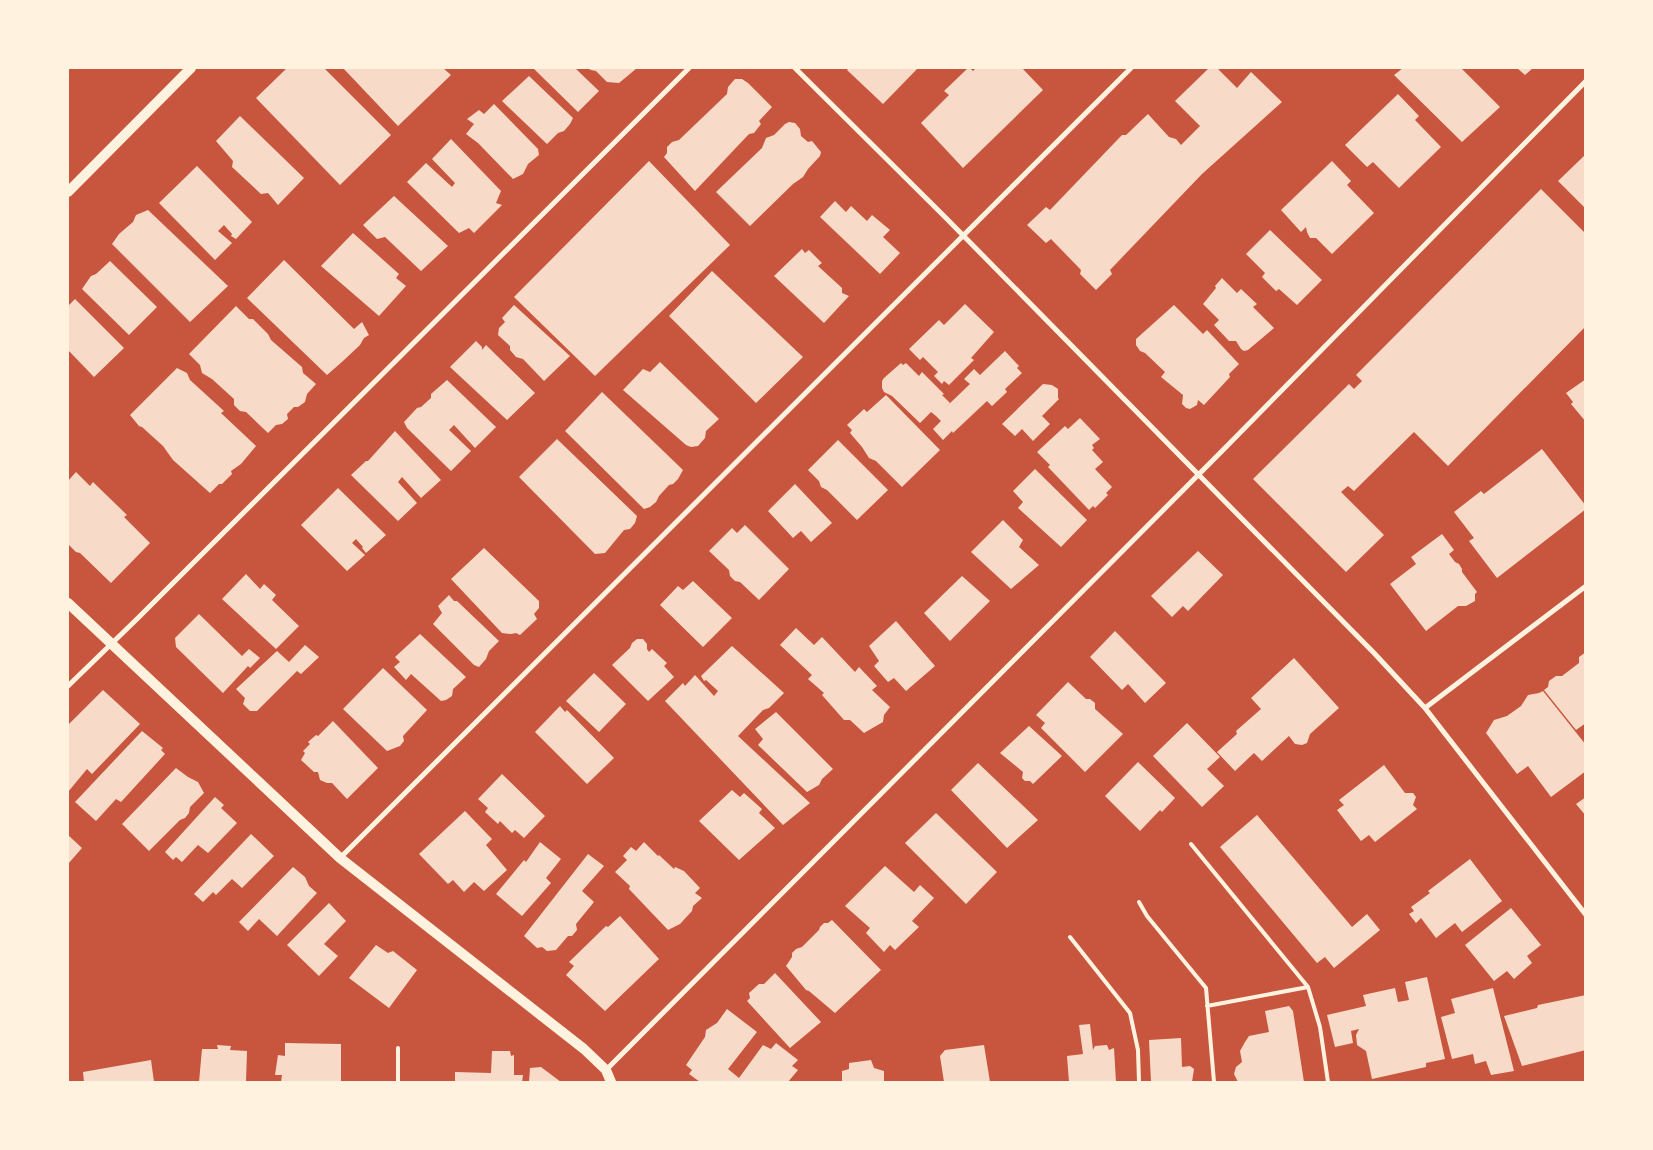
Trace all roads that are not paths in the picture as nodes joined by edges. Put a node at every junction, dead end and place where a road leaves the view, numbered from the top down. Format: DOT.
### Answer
graph roads {
  1 [pos="191,68"];
  2 [pos="689,68"];
  3 [pos="795,68"];
  4 [pos="1131,68"];
  5 [pos="1586,81"];
  6 [pos="68,192"];
  7 [pos="962,236"];
  8 [pos="1198,474"];
  9 [pos="1586,586"];
  10 [pos="68,603"];
  11 [pos="111,645"];
  12 [pos="68,686"];
  13 [pos="1425,708"];
  14 [pos="1191,844"];
  15 [pos="340,858"];
  16 [pos="1139,902"];
  17 [pos="1586,915"];
  18 [pos="1070,937"];
  19 [pos="1308,987"];
  20 [pos="1208,1006"];
  21 [pos="398,1048"];
  22 [pos="606,1070"];
  23 [pos="398,1082"];
  24 [pos="611,1082"];
  25 [pos="1139,1082"];
  26 [pos="1214,1082"];
  27 [pos="1328,1082"];
  1 -- 6 [label="main road"];
  2 -- 11 [label="street"];
  3 -- 7 [label="street"];
  4 -- 7 [label="street"];
  5 -- 8 [label="street"];
  7 -- 8 [label="street"];
  7 -- 15 [label="street"];
  8 -- 13 [label="street"];
  8 -- 22 [label="street"];
  9 -- 13 [label="street"];
  10 -- 11 [label="main road"];
  11 -- 12 [label="street"];
  11 -- 15 [label="main road"];
  13 -- 17 [label="street"];
  14 -- 19 [label="lane"];
  15 -- 22 [label="main road"];
  16 -- 20 [label="lane"];
  18 -- 25 [label="lane"];
  19 -- 20 [label="lane"];
  19 -- 27 [label="lane"];
  20 -- 26 [label="lane"];
  21 -- 23 [label="lane"];
  22 -- 24 [label="main road"];
}
